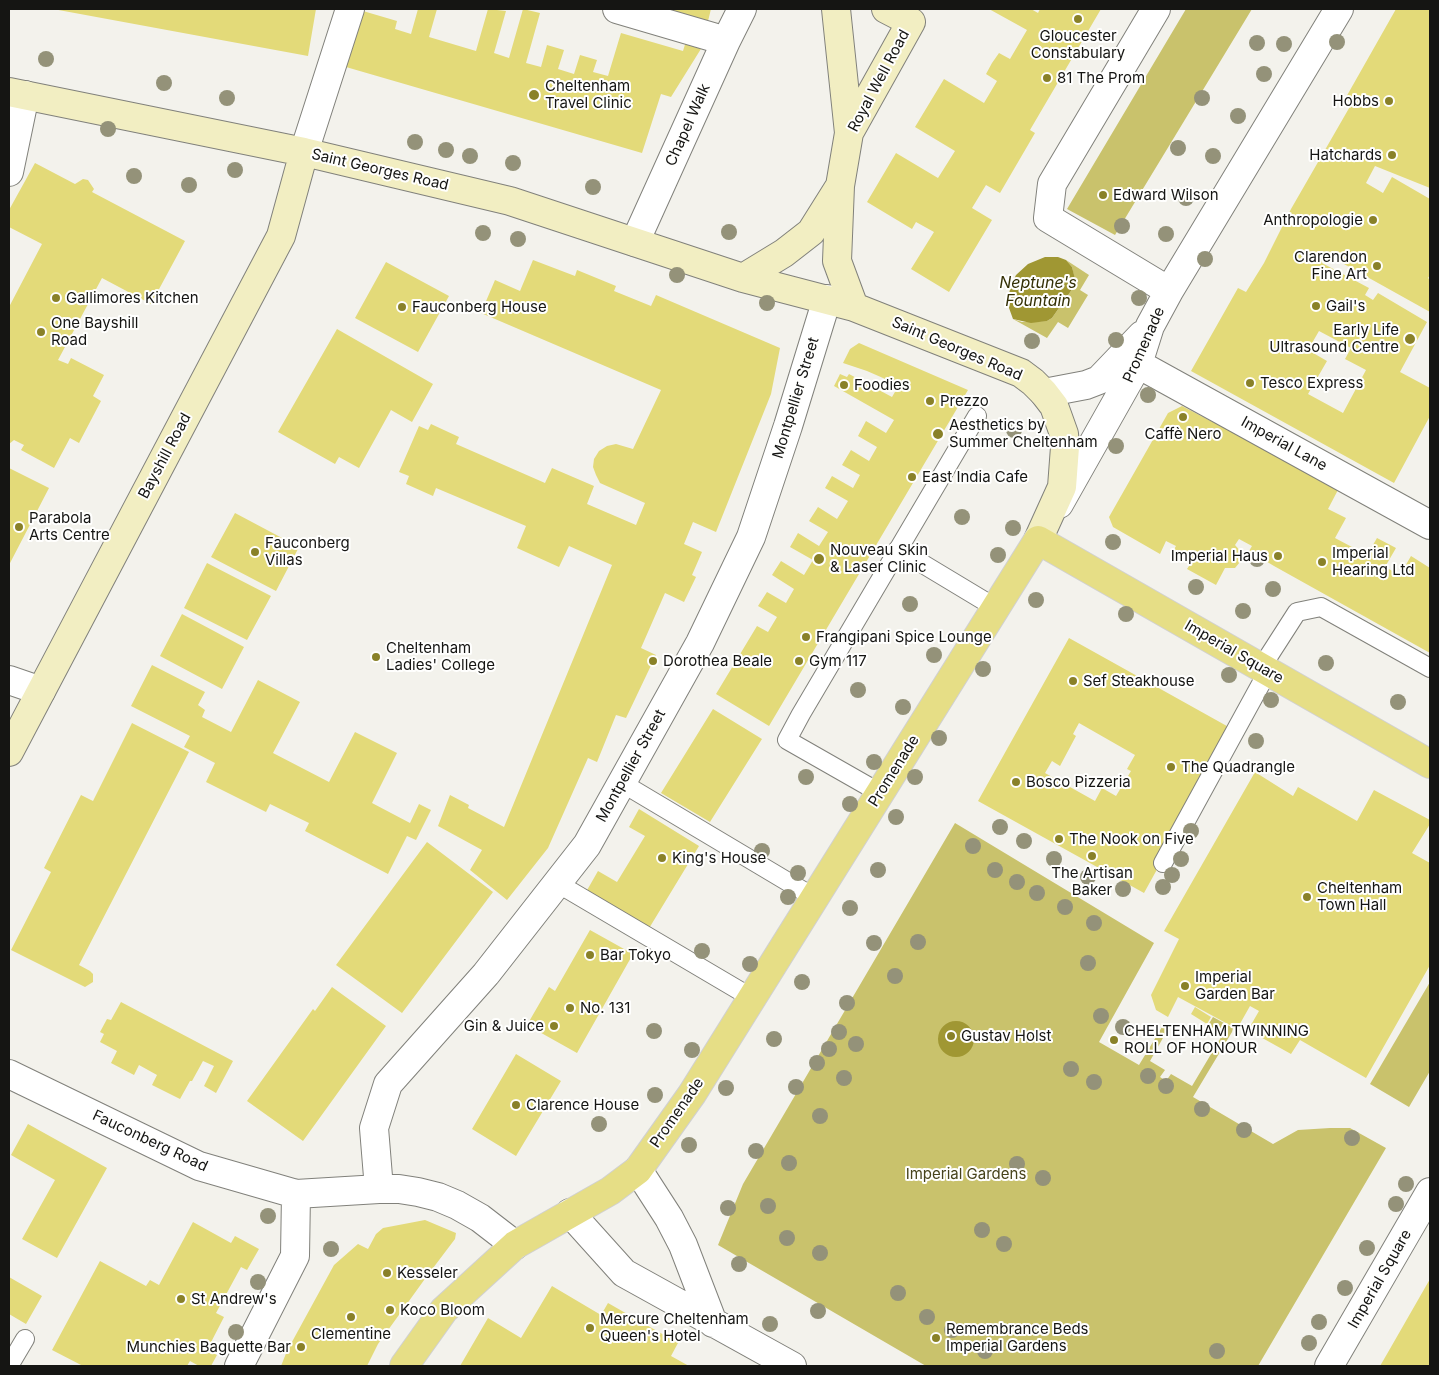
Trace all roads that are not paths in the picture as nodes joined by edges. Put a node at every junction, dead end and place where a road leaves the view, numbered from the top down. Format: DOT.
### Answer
graph roads {
  1 [pos="350,9"];
  2 [pos="617,9"];
  3 [pos="742,9"];
  4 [pos="836,9"];
  5 [pos="886,9"];
  6 [pos="1156,9"];
  7 [pos="1340,9"];
  8 [pos="915,15"];
  9 [pos="726,41"];
  10 [pos="17,93"];
  11 [pos="849,133"];
  12 [pos="304,152"];
  13 [pos="9,172"];
  14 [pos="840,186"];
  15 [pos="635,242"];
  16 [pos="743,278"];
  17 [pos="1169,291"];
  18 [pos="827,299"];
  19 [pos="854,307"];
  20 [pos="1150,326"];
  21 [pos="1138,364"];
  22 [pos="1044,392"];
  23 [pos="977,416"];
  24 [pos="1430,524"];
  25 [pos="1038,540"];
  26 [pos="898,550"];
  27 [pos="996,608"];
  28 [pos="1430,668"];
  29 [pos="1264,670"];
  30 [pos="9,680"];
  31 [pos="41,691"];
  32 [pos="9,752"];
  33 [pos="1430,764"];
  34 [pos="622,783"];
  35 [pos="880,793"];
  36 [pos="1163,863"];
  37 [pos="557,883"];
  38 [pos="815,898"];
  39 [pos="752,998"];
  40 [pos="9,1074"];
  41 [pos="638,1170"];
  42 [pos="379,1188"];
  43 [pos="1430,1192"];
  44 [pos="296,1194"];
  45 [pos="570,1212"];
  46 [pos="515,1245"];
  47 [pos="713,1323"];
  48 [pos="25,1339"];
  49 [pos="9,1366"];
  50 [pos="238,1366"];
  51 [pos="404,1366"];
  52 [pos="792,1366"];
  53 [pos="1329,1366"];
  1 -- 12 [label="street"];
  2 -- 9 [label="street"];
  3 -- 9 [label="street, Chapel Walk"];
  4 -- 11 [label="street"];
  5 -- 8 [label="street"];
  6 -- 17 [label="street, Promenade"];
  7 -- 17 [label="street, Promenade"];
  8 -- 11 [label="street, Royal Well Road"];
  9 -- 15 [label="street, Chapel Walk"];
  10 -- 12 [label="street, Saint Georges Road"];
  10 -- 13 [label="street"];
  11 -- 14 [label="street, Royal Well Road"];
  12 -- 15 [label="street, Saint Georges Road"];
  12 -- 31 [label="street, Bayshill Road"];
  14 -- 16 [label="street, Royal Well Road"];
  14 -- 19 [label="street, Royal Well Road"];
  15 -- 16 [label="street, Saint Georges Road"];
  16 -- 18 [label="street, Saint Georges Road"];
  17 -- 20 [label="street, Promenade"];
  18 -- 19 [label="street, Saint Georges Road"];
  18 -- 34 [label="street, Montpellier Street"];
  19 -- 22 [label="street, Saint Georges Road"];
  20 -- 21 [label="street, Promenade"];
  20 -- 22 [label="street"];
  21 -- 24 [label="street, Imperial Lane"];
  21 -- 25 [label="street, Promenade"];
  22 -- 25 [label="street, Saint Georges Road"];
  23 -- 26 [label="lane"];
  25 -- 27 [label="main road, Promenade"];
  25 -- 29 [label="main road, Imperial Square"];
  26 -- 27 [label="lane"];
  26 -- 35 [label="lane"];
  27 -- 35 [label="main road, Promenade"];
  28 -- 29 [label="lane"];
  29 -- 33 [label="main road, Imperial Square"];
  29 -- 36 [label="lane"];
  30 -- 31 [label="street"];
  31 -- 32 [label="street, Bayshill Road"];
  34 -- 37 [label="street, Montpellier Street"];
  34 -- 38 [label="lane"];
  35 -- 38 [label="main road, Promenade"];
  37 -- 39 [label="lane"];
  37 -- 42 [label="street, Montpellier Street"];
  38 -- 39 [label="main road, Promenade"];
  39 -- 41 [label="main road, Promenade"];
  40 -- 44 [label="street, Fauconberg Road"];
  41 -- 45 [label="main road, Promenade"];
  41 -- 47 [label="street"];
  42 -- 44 [label="street"];
  42 -- 46 [label="street"];
  43 -- 53 [label="street, Imperial Square"];
  44 -- 50 [label="street"];
  45 -- 46 [label="main road, Promenade"];
  45 -- 47 [label="street"];
  46 -- 51 [label="main road, Promenade"];
  47 -- 52 [label="street"];
  48 -- 49 [label="lane"];
}
